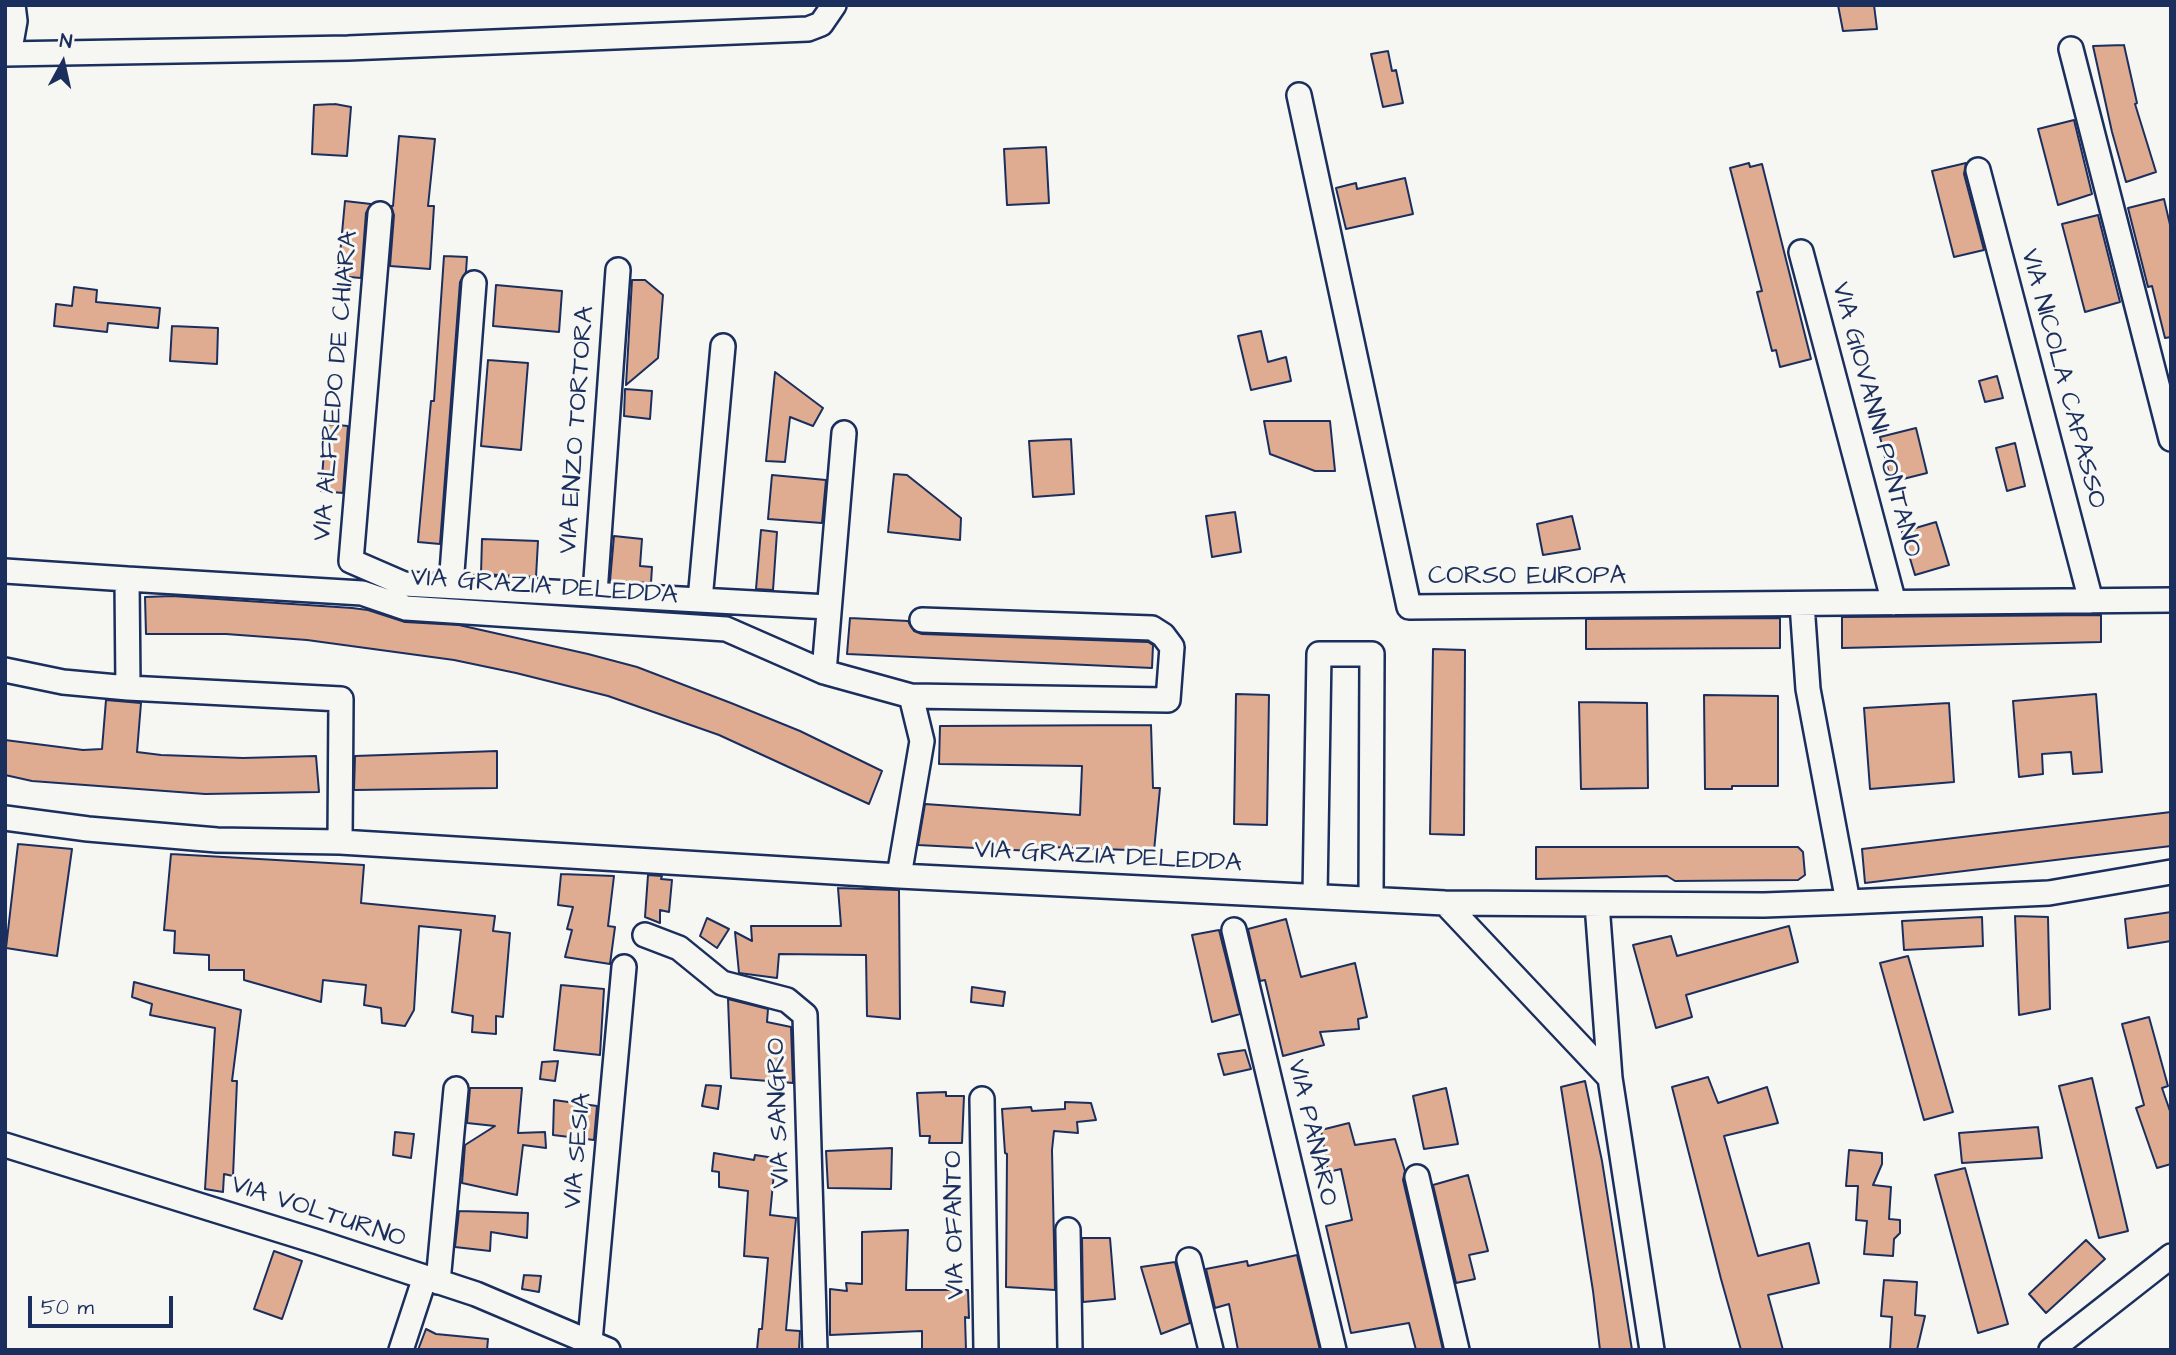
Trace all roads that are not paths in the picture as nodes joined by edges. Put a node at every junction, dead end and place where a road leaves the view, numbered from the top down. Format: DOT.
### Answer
graph roads {
  1 [pos="13,5"];
  2 [pos="834,5"];
  3 [pos="2071,49"];
  4 [pos="6,54"];
  5 [pos="1299,95"];
  6 [pos="1978,170"];
  7 [pos="380,214"];
  8 [pos="1801,252"];
  9 [pos="618,270"];
  10 [pos="474,283"];
  11 [pos="723,346"];
  12 [pos="844,433"];
  13 [pos="2171,439"];
  14 [pos="5,571"];
  15 [pos="127,579"];
  16 [pos="451,585"];
  17 [pos="595,593"];
  18 [pos="700,600"];
  19 [pos="2171,600"];
  20 [pos="2091,601"];
  21 [pos="1894,603"];
  22 [pos="1802,604"];
  23 [pos="828,607"];
  24 [pos="922,620"];
  25 [pos="5,670"];
  26 [pos="824,672"];
  27 [pos="128,688"];
  28 [pos="911,696"];
  29 [pos="5,818"];
  30 [pos="340,842"];
  31 [pos="2171,872"];
  32 [pos="899,876"];
  33 [pos="1315,896"];
  34 [pos="1371,899"];
  35 [pos="1848,902"];
  36 [pos="1445,903"];
  37 [pos="1597,904"];
  38 [pos="1234,930"];
  39 [pos="645,935"];
  40 [pos="624,967"];
  41 [pos="1610,1078"];
  42 [pos="456,1088"];
  43 [pos="982,1099"];
  44 [pos="5,1145"];
  45 [pos="1418,1177"];
  46 [pos="1068,1230"];
  47 [pos="2171,1256"];
  48 [pos="1189,1260"];
  49 [pos="432,1279"];
  50 [pos="599,1345"];
  51 [pos="401,1350"];
  52 [pos="815,1350"];
  53 [pos="986,1350"];
  54 [pos="1070,1350"];
  55 [pos="1211,1350"];
  56 [pos="1335,1350"];
  57 [pos="1457,1350"];
  58 [pos="1652,1350"];
  59 [pos="2051,1350"];
  1 -- 4 [label="street"];
  2 -- 4 [label="street"];
  3 -- 13 [label="street"];
  5 -- 22 [label="street, CORSO EUROPA"];
  6 -- 20 [label="street, VIA NICOLA CAPASSO"];
  7 -- 16 [label="street, VIA ALFREDO DE CHIARA"];
  8 -- 21 [label="street, VIA GIOVANNI PONTANO"];
  9 -- 17 [label="street, VIA ENZO TORTORA"];
  10 -- 16 [label="street"];
  11 -- 18 [label="street"];
  12 -- 23 [label="street"];
  14 -- 15 [label="street, VIA GRAZIA DELEDDA"];
  15 -- 26 [label="street, VIA GRAZIA DELEDDA"];
  15 -- 27 [label="street"];
  16 -- 17 [label="street"];
  17 -- 18 [label="street"];
  18 -- 23 [label="street"];
  19 -- 20 [label="street, CORSO EUROPA"];
  20 -- 21 [label="street, CORSO EUROPA"];
  21 -- 22 [label="street, CORSO EUROPA"];
  22 -- 35 [label="street"];
  23 -- 26 [label="street"];
  24 -- 28 [label="street, VIA GRAZIA DELEDDA"];
  25 -- 27 [label="street"];
  26 -- 28 [label="street, VIA GRAZIA DELEDDA"];
  27 -- 30 [label="street"];
  28 -- 32 [label="street"];
  29 -- 30 [label="street, VIA GRAZIA DELEDDA"];
  30 -- 32 [label="street, VIA GRAZIA DELEDDA"];
  31 -- 35 [label="street, VIA GRAZIA DELEDDA"];
  32 -- 33 [label="street, VIA GRAZIA DELEDDA"];
  33 -- 34 [label="street, VIA GRAZIA DELEDDA"];
  33 -- 34 [label="street"];
  34 -- 36 [label="street, VIA GRAZIA DELEDDA"];
  35 -- 37 [label="street, VIA GRAZIA DELEDDA"];
  36 -- 37 [label="street, VIA GRAZIA DELEDDA"];
  36 -- 41 [label="street"];
  37 -- 41 [label="street"];
  38 -- 56 [label="street, VIA PANARO"];
  39 -- 52 [label="street, VIA SANGRO"];
  40 -- 50 [label="street, VIA SESIA"];
  41 -- 58 [label="street"];
  42 -- 49 [label="street"];
  43 -- 53 [label="street, VIA OFANTO"];
  44 -- 49 [label="street, VIA VOLTURNO"];
  45 -- 57 [label="street"];
  46 -- 54 [label="street"];
  47 -- 59 [label="street"];
  48 -- 55 [label="street"];
  49 -- 50 [label="street, VIA VOLTURNO"];
  49 -- 51 [label="street"];
}
